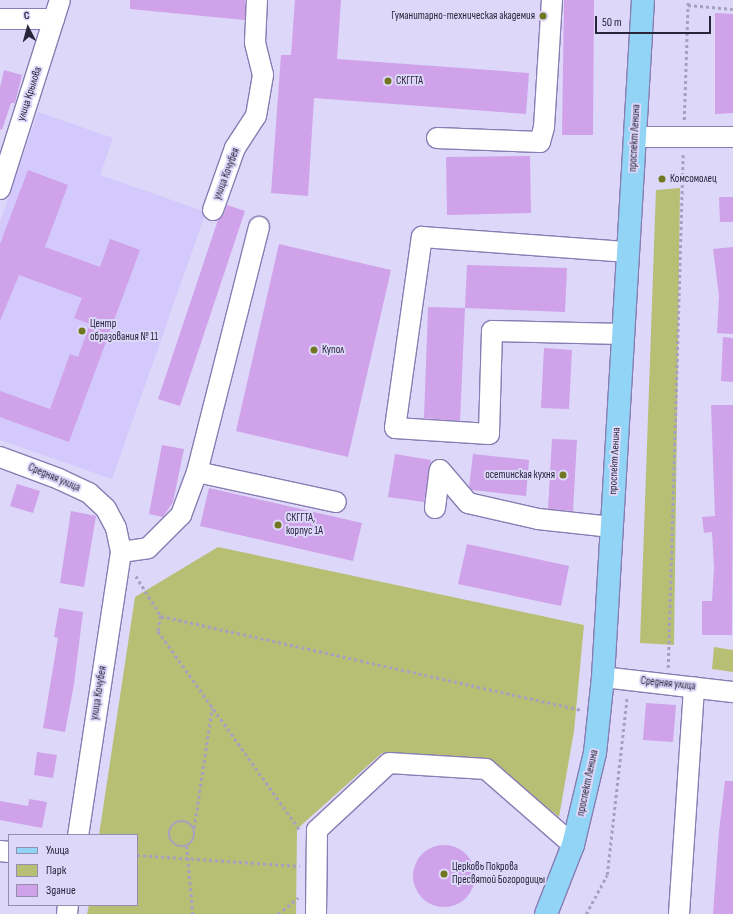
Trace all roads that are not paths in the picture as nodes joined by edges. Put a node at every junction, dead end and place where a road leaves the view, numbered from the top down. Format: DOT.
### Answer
graph roads {
  1 [pos="60,0"];
  2 [pos="257,0"];
  3 [pos="552,0"];
  4 [pos="643,0"];
  5 [pos="0,19"];
  6 [pos="54,19"];
  7 [pos="635,137"];
  8 [pos="733,137"];
  9 [pos="437,138"];
  10 [pos="0,189"];
  11 [pos="213,210"];
  12 [pos="259,227"];
  13 [pos="628,252"];
  14 [pos="623,334"];
  15 [pos="0,457"];
  16 [pos="197,472"];
  17 [pos="336,502"];
  18 [pos="435,508"];
  19 [pos="612,527"];
  20 [pos="121,552"];
  21 [pos="603,677"];
  22 [pos="694,687"];
  23 [pos="733,692"];
  24 [pos="78,834"];
  25 [pos="573,845"];
  26 [pos="316,914"];
  27 [pos="546,914"];
  28 [pos="679,914"];
  1 -- 6 [label="street, улица Крылова"];
  2 -- 11 [label="street, улица Кочубея"];
  3 -- 9 [label="street"];
  4 -- 7 [label="main road, проспект Ленина"];
  5 -- 6 [label="street"];
  6 -- 10 [label="street, улица Крылова"];
  7 -- 8 [label="street"];
  7 -- 13 [label="main road, проспект Ленина"];
  12 -- 16 [label="street"];
  13 -- 14 [label="main road, проспект Ленина"];
  13 -- 14 [label="street"];
  14 -- 19 [label="main road, проспект Ленина"];
  15 -- 20 [label="street, Средняя улица"];
  16 -- 17 [label="street"];
  16 -- 20 [label="street"];
  18 -- 19 [label="street"];
  19 -- 21 [label="main road, проспект Ленина"];
  20 -- 24 [label="street, улица Кочубея"];
  21 -- 22 [label="street, Средняя улица"];
  21 -- 25 [label="main road, проспект Ленина"];
  22 -- 23 [label="street, Средняя улица"];
  22 -- 28 [label="street"];
  25 -- 26 [label="street"];
  25 -- 27 [label="main road, проспект Ленина"];
}
